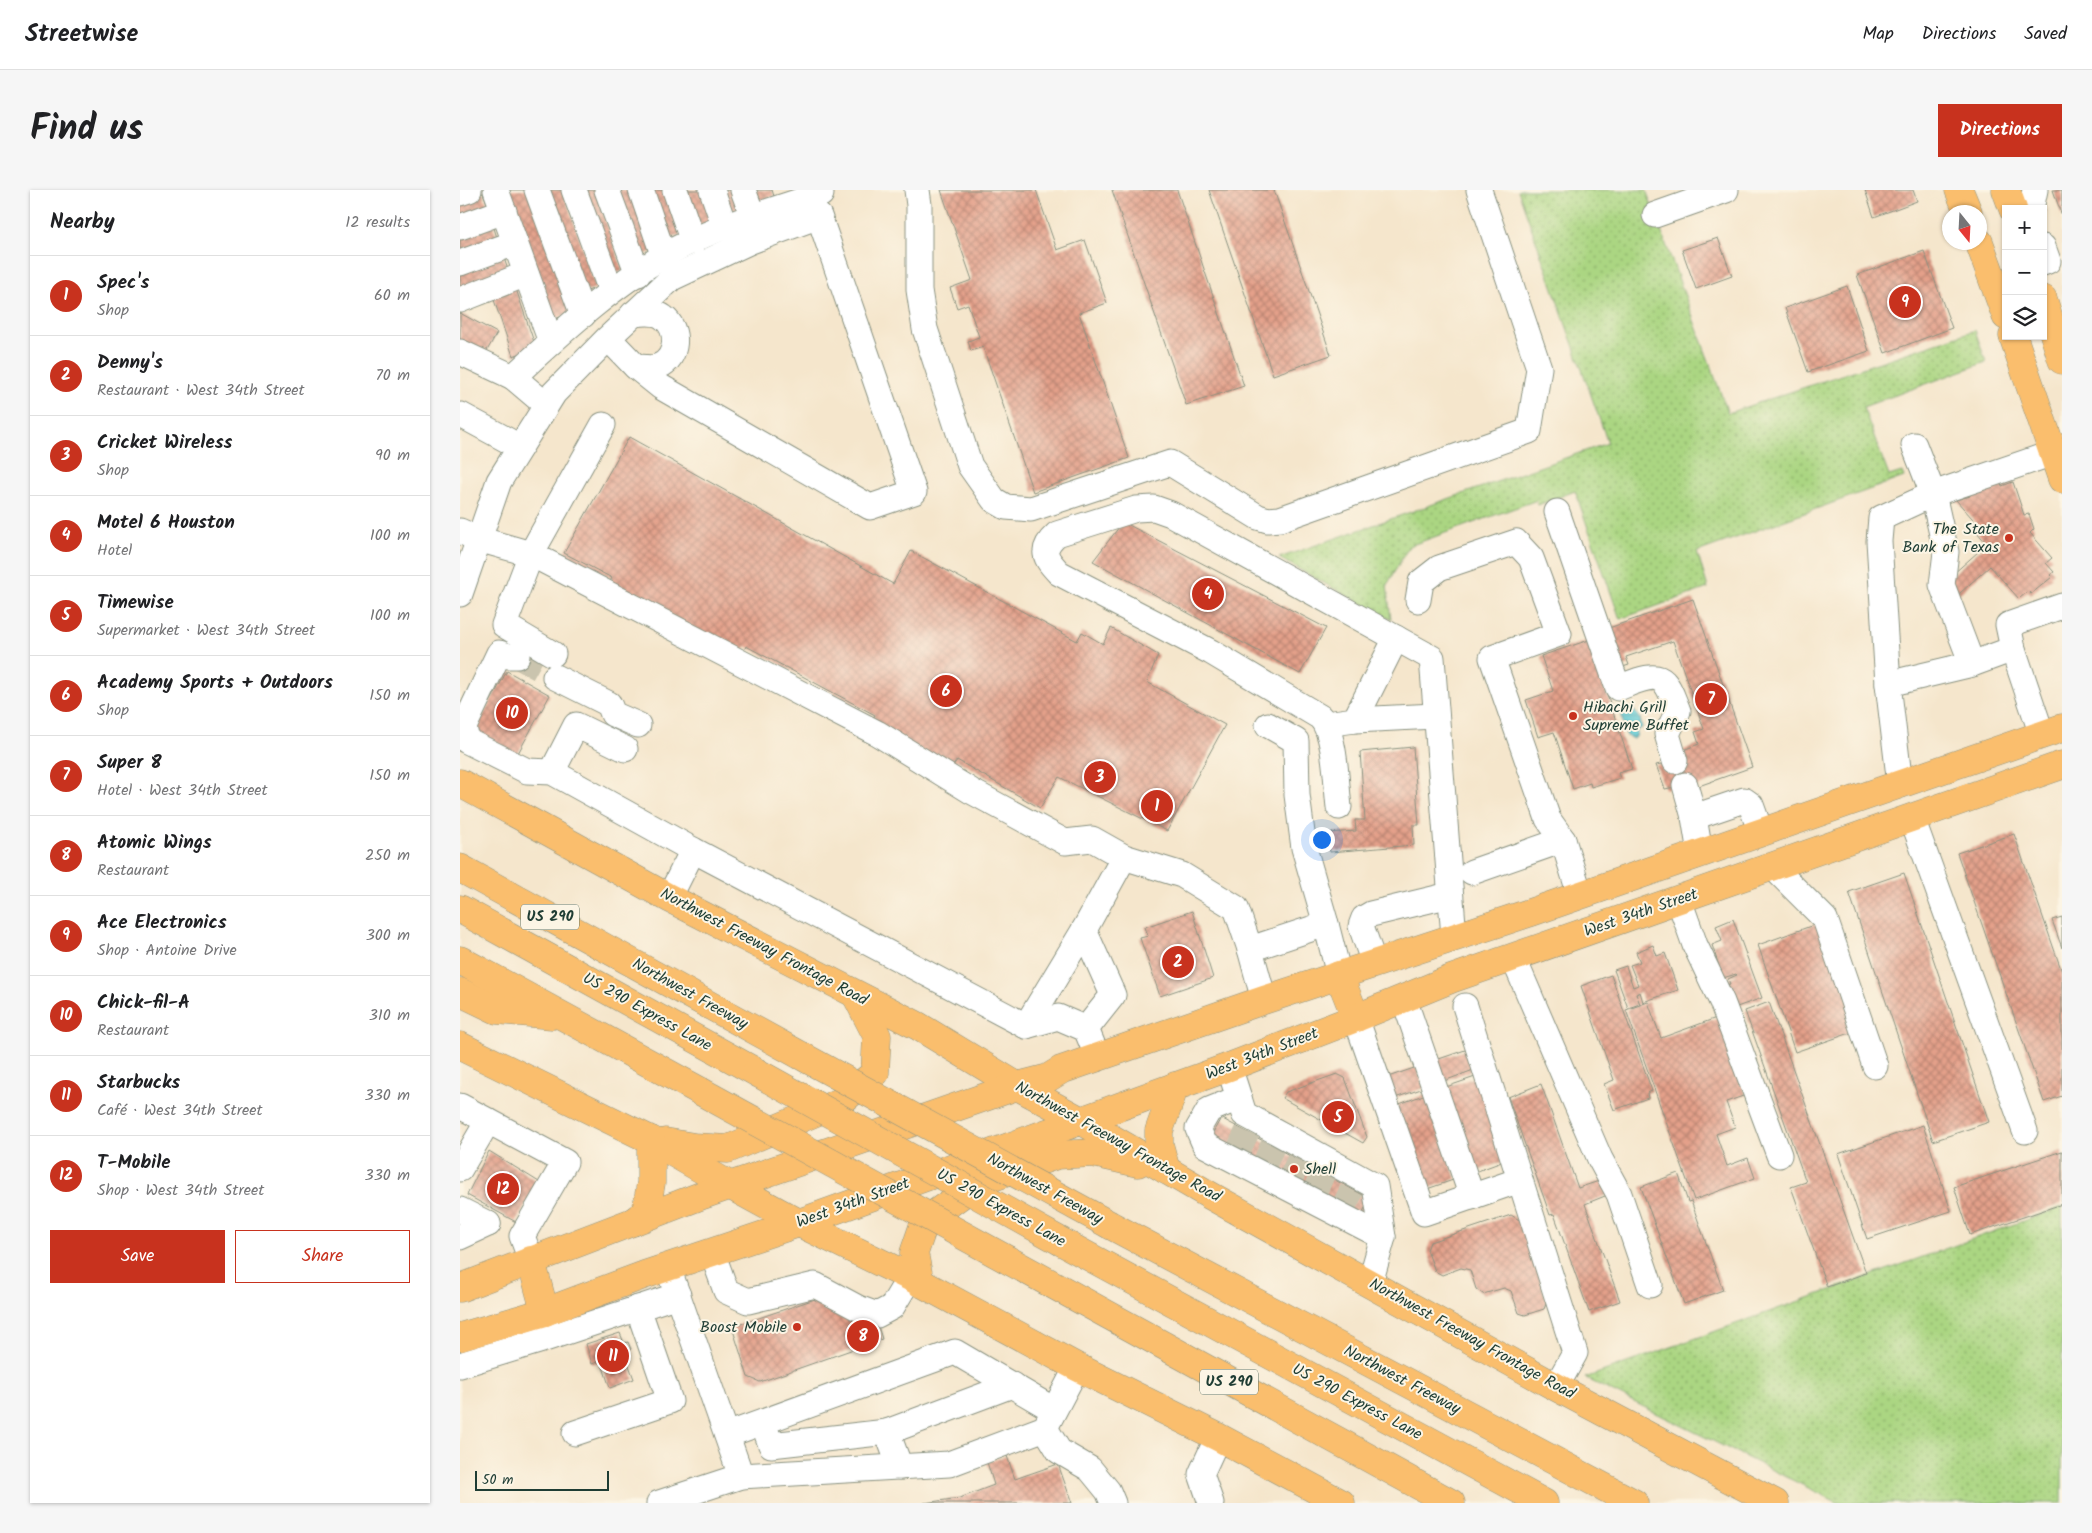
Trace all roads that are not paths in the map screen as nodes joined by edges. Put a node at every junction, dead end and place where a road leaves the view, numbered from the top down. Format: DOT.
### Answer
graph roads {
  1 [pos="468,190"];
  2 [pos="538,190"];
  3 [pos="574,190"];
  4 [pos="608,190"];
  5 [pos="642,190"];
  6 [pos="675,190"];
  7 [pos="712,190"];
  8 [pos="743,190"];
  9 [pos="820,190"];
  10 [pos="917,190"];
  11 [pos="1479,190"];
  12 [pos="1726,190"];
  13 [pos="1959,190"];
  14 [pos="2006,190"];
  15 [pos="2035,190"];
  16 [pos="460,193"];
  17 [pos="782,198"];
  18 [pos="500,201"];
  19 [pos="1965,205"];
  20 [pos="2012,205"];
  21 [pos="2032,205"];
  22 [pos="1655,215"];
  23 [pos="752,217"];
  24 [pos="460,227"];
  25 [pos="725,228"];
  26 [pos="693,242"];
  27 [pos="515,243"];
  28 [pos="1982,250"];
  29 [pos="664,257"];
  30 [pos="460,263"];
  31 [pos="526,274"];
  32 [pos="638,274"];
  33 [pos="611,291"];
  34 [pos="460,300"];
  35 [pos="2002,305"];
  36 [pos="2047,312"];
  37 [pos="633,314"];
  38 [pos="583,315"];
  39 [pos="608,338"];
  40 [pos="2015,340"];
  41 [pos="551,342"];
  42 [pos="460,352"];
  43 [pos="2062,360"];
  44 [pos="636,367"];
  45 [pos="513,377"];
  46 [pos="550,399"];
  47 [pos="460,417"];
  48 [pos="604,425"];
  49 [pos="1914,444"];
  50 [pos="520,447"];
  51 [pos="2058,452"];
  52 [pos="2062,479"];
  53 [pos="1933,494"];
  54 [pos="1557,512"];
  55 [pos="469,535"];
  56 [pos="531,554"];
  57 [pos="460,594"];
  58 [pos="1418,600"];
  59 [pos="2062,606"];
  60 [pos="1396,638"];
  61 [pos="2013,649"];
  62 [pos="513,659"];
  63 [pos="1972,664"];
  64 [pos="1888,684"];
  65 [pos="1435,716"];
  66 [pos="1317,717"];
  67 [pos="1355,720"];
  68 [pos="638,725"];
  69 [pos="1268,725"];
  70 [pos="2052,732"];
  71 [pos="1290,737"];
  72 [pos="625,750"];
  73 [pos="1675,761"];
  74 [pos="2062,764"];
  75 [pos="552,772"];
  76 [pos="460,783"];
  77 [pos="1684,786"];
  78 [pos="1900,786"];
  79 [pos="1339,807"];
  80 [pos="1694,817"];
  81 [pos="1912,818"];
  82 [pos="1761,833"];
  83 [pos="1562,840"];
  84 [pos="694,850"];
  85 [pos="1700,853"];
  86 [pos="1124,857"];
  87 [pos="1773,867"];
  88 [pos="460,868"];
  89 [pos="1472,872"];
  90 [pos="1450,894"];
  91 [pos="1580,894"];
  92 [pos="669,898"];
  93 [pos="1679,900"];
  94 [pos="460,909"];
  95 [pos="1326,924"];
  96 [pos="1084,930"];
  97 [pos="1454,937"];
  98 [pos="1250,949"];
  99 [pos="1513,957"];
  100 [pos="460,960"];
  101 [pos="1374,963"];
  102 [pos="1339,974"];
  103 [pos="460,992"];
  104 [pos="856,995"];
  105 [pos="1404,999"];
  106 [pos="1264,1000"];
  107 [pos="1465,1006"];
  108 [pos="562,1016"];
  109 [pos="1356,1018"];
  110 [pos="1026,1026"];
  111 [pos="1086,1029"];
  112 [pos="460,1046"];
  113 [pos="1098,1058"];
  114 [pos="1875,1066"];
  115 [pos="1229,1067"];
  116 [pos="1017,1086"];
  117 [pos="1175,1086"];
  118 [pos="1239,1098"];
  119 [pos="460,1106"];
  120 [pos="1080,1120"];
  121 [pos="488,1121"];
  122 [pos="2025,1131"];
  123 [pos="651,1140"];
  124 [pos="1243,1140"];
  125 [pos="1269,1154"];
  126 [pos="1779,1155"];
  127 [pos="460,1169"];
  128 [pos="1295,1169"];
  129 [pos="1166,1170"];
  130 [pos="1520,1180"];
  131 [pos="1319,1182"];
  132 [pos="731,1186"];
  133 [pos="1472,1197"];
  134 [pos="1348,1198"];
  135 [pos="460,1210"];
  136 [pos="632,1222"];
  137 [pos="799,1223"];
  138 [pos="460,1237"];
  139 [pos="1382,1237"];
  140 [pos="712,1252"];
  141 [pos="531,1260"];
  142 [pos="668,1267"];
  143 [pos="915,1280"];
  144 [pos="1370,1283"];
  145 [pos="1650,1285"];
  146 [pos="460,1288"];
  147 [pos="678,1295"];
  148 [pos="633,1310"];
  149 [pos="550,1324"];
  150 [pos="466,1349"];
  151 [pos="1077,1367"];
  152 [pos="1012,1385"];
  153 [pos="1556,1387"];
  154 [pos="1049,1419"];
  155 [pos="572,1426"];
  156 [pos="887,1432"];
  157 [pos="767,1434"];
  158 [pos="1218,1437"];
  159 [pos="734,1455"];
  160 [pos="900,1467"];
  161 [pos="658,1503"];
  162 [pos="1113,1503"];
  163 [pos="1211,1503"];
  164 [pos="1341,1503"];
  165 [pos="1451,1503"];
  166 [pos="1544,1503"];
  167 [pos="1634,1503"];
  168 [pos="1775,1503"];
  1 -- 16 [label="street"];
  2 -- 38 [label="street"];
  3 -- 33 [label="street"];
  4 -- 32 [label="street"];
  5 -- 29 [label="street"];
  6 -- 26 [label="street"];
  7 -- 25 [label="street"];
  8 -- 23 [label="street"];
  9 -- 17 [label="street"];
  10 -- 11 [label="street"];
  12 -- 22 [label="street"];
  13 -- 19 [label="main road"];
  14 -- 20 [label="main road"];
  15 -- 21 [label="street"];
  17 -- 23 [label="street"];
  18 -- 24 [label="street"];
  18 -- 27 [label="street"];
  23 -- 25 [label="street"];
  25 -- 26 [label="street"];
  26 -- 29 [label="street"];
  27 -- 30 [label="street"];
  27 -- 31 [label="street"];
  28 -- 35 [label="main road"];
  29 -- 32 [label="street"];
  31 -- 34 [label="street"];
  31 -- 41 [label="street"];
  32 -- 33 [label="street"];
  33 -- 38 [label="street"];
  36 -- 43 [label="main road"];
  37 -- 39 [label="street"];
  37 -- 44 [label="street"];
  37 -- 44 [label="street"];
  38 -- 41 [label="street"];
  39 -- 44 [label="street"];
  39 -- 46 [label="street"];
  40 -- 51 [label="main road"];
  41 -- 45 [label="street"];
  42 -- 45 [label="street"];
  45 -- 46 [label="street"];
  46 -- 50 [label="street"];
  47 -- 50 [label="street"];
  48 -- 56 [label="street"];
  49 -- 53 [label="street"];
  50 -- 55 [label="street"];
  51 -- 52 [label="main road"];
  51 -- 53 [label="street"];
  53 -- 63 [label="street"];
  53 -- 64 [label="street"];
  54 -- 73 [label="street"];
  55 -- 56 [label="street"];
  55 -- 57 [label="street"];
  56 -- 68 [label="street"];
  56 -- 86 [label="street"];
  58 -- 83 [label="street"];
  59 -- 61 [label="street"];
  60 -- 65 [label="street"];
  60 -- 66 [label="street"];
  60 -- 67 [label="street"];
  61 -- 63 [label="street"];
  61 -- 70 [label="street"];
  62 -- 75 [label="street"];
  63 -- 64 [label="street"];
  64 -- 78 [label="street"];
  65 -- 67 [label="street"];
  65 -- 90 [label="street"];
  66 -- 67 [label="street"];
  66 -- 71 [label="street"];
  66 -- 79 [label="street"];
  69 -- 71 [label="street"];
  70 -- 78 [label="main road"];
  71 -- 95 [label="street"];
  72 -- 75 [label="street"];
  74 -- 81 [label="main road, West 34th Street"];
  75 -- 84 [label="street"];
  76 -- 92 [label="main road, Northwest Freeway Frontage Road"];
  77 -- 80 [label="street"];
  78 -- 82 [label="main road"];
  80 -- 82 [label="street"];
  80 -- 85 [label="street"];
  81 -- 87 [label="main road, West 34th Street"];
  81 -- 122 [label="street"];
  82 -- 85 [label="main road"];
  82 -- 87 [label="main road"];
  83 -- 89 [label="street"];
  83 -- 91 [label="street"];
  84 -- 92 [label="street"];
  84 -- 110 [label="street"];
  85 -- 91 [label="main road"];
  86 -- 96 [label="street"];
  86 -- 98 [label="street"];
  87 -- 93 [label="main road, West 34th Street"];
  87 -- 114 [label="street"];
  88 -- 167 [label="main road, Northwest Freeway / US 290, bridge"];
  90 -- 97 [label="street"];
  90 -- 101 [label="street"];
  91 -- 97 [label="main road"];
  92 -- 104 [label="main road, Northwest Freeway Frontage Road"];
  93 -- 99 [label="main road, West 34th Street"];
  93 -- 126 [label="street"];
  94 -- 166 [label="main road, US 290 Express Lane, bridge"];
  95 -- 98 [label="street"];
  95 -- 102 [label="street"];
  96 -- 110 [label="street"];
  96 -- 111 [label="street"];
  97 -- 101 [label="main road"];
  98 -- 106 [label="street"];
  99 -- 105 [label="main road, West 34th Street"];
  99 -- 145 [label="street"];
  100 -- 108 [label="main road, US 290"];
  101 -- 102 [label="main road"];
  102 -- 106 [label="main road"];
  102 -- 109 [label="main road"];
  103 -- 108 [label="main road"];
  104 -- 116 [label="main road, Northwest Freeway Frontage Road"];
  104 -- 123 [label="main road"];
  105 -- 109 [label="main road, West 34th Street"];
  105 -- 133 [label="street"];
  106 -- 113 [label="main road"];
  107 -- 130 [label="street"];
  108 -- 165 [label="main road, US 290, bridge"];
  109 -- 115 [label="main road, West 34th Street"];
  109 -- 133 [label="street"];
  110 -- 111 [label="street"];
  111 -- 113 [label="street"];
  112 -- 123 [label="main road"];
  113 -- 116 [label="main road"];
  115 -- 117 [label="main road, West 34th Street"];
  115 -- 118 [label="street"];
  116 -- 120 [label="main road, Northwest Freeway Frontage Road"];
  116 -- 132 [label="main road"];
  117 -- 120 [label="main road, West 34th Street"];
  117 -- 129 [label="main road"];
  118 -- 124 [label="street"];
  118 -- 124 [label="street"];
  119 -- 121 [label="street"];
  120 -- 129 [label="main road, Northwest Freeway Frontage Road"];
  120 -- 137 [label="main road, West 34th Street"];
  121 -- 127 [label="street"];
  121 -- 141 [label="street"];
  123 -- 132 [label="main road"];
  123 -- 136 [label="main road"];
  124 -- 125 [label="street"];
  124 -- 125 [label="street"];
  125 -- 128 [label="street"];
  125 -- 128 [label="street"];
  128 -- 131 [label="street"];
  128 -- 131 [label="street"];
  129 -- 143 [label="main road"];
  129 -- 144 [label="main road, Northwest Freeway Frontage Road"];
  130 -- 133 [label="street"];
  130 -- 153 [label="street"];
  131 -- 134 [label="street"];
  131 -- 134 [label="street"];
  132 -- 136 [label="main road"];
  132 -- 137 [label="main road"];
  134 -- 139 [label="street"];
  134 -- 139 [label="street"];
  135 -- 138 [label="street"];
  136 -- 141 [label="main road"];
  137 -- 140 [label="main road, West 34th Street"];
  137 -- 143 [label="main road"];
  139 -- 144 [label="street"];
  140 -- 142 [label="main road, West 34th Street"];
  140 -- 143 [label="street"];
  141 -- 146 [label="main road"];
  141 -- 149 [label="main road"];
  142 -- 147 [label="street"];
  142 -- 149 [label="main road, West 34th Street"];
  143 -- 151 [label="main road"];
  144 -- 153 [label="main road, Northwest Freeway Frontage Road"];
  147 -- 148 [label="street"];
  147 -- 159 [label="street"];
  148 -- 149 [label="street"];
  148 -- 155 [label="street"];
  149 -- 150 [label="main road, West 34th Street"];
  151 -- 154 [label="street"];
  151 -- 158 [label="main road"];
  152 -- 154 [label="street"];
  152 -- 156 [label="street"];
  152 -- 157 [label="street"];
  153 -- 168 [label="main road, Northwest Freeway Frontage Road"];
  154 -- 160 [label="street"];
  154 -- 162 [label="street"];
  156 -- 157 [label="street"];
  156 -- 160 [label="street"];
  157 -- 159 [label="street"];
  158 -- 163 [label="street"];
  158 -- 164 [label="main road"];
  159 -- 160 [label="street"];
  159 -- 161 [label="street"];
}
